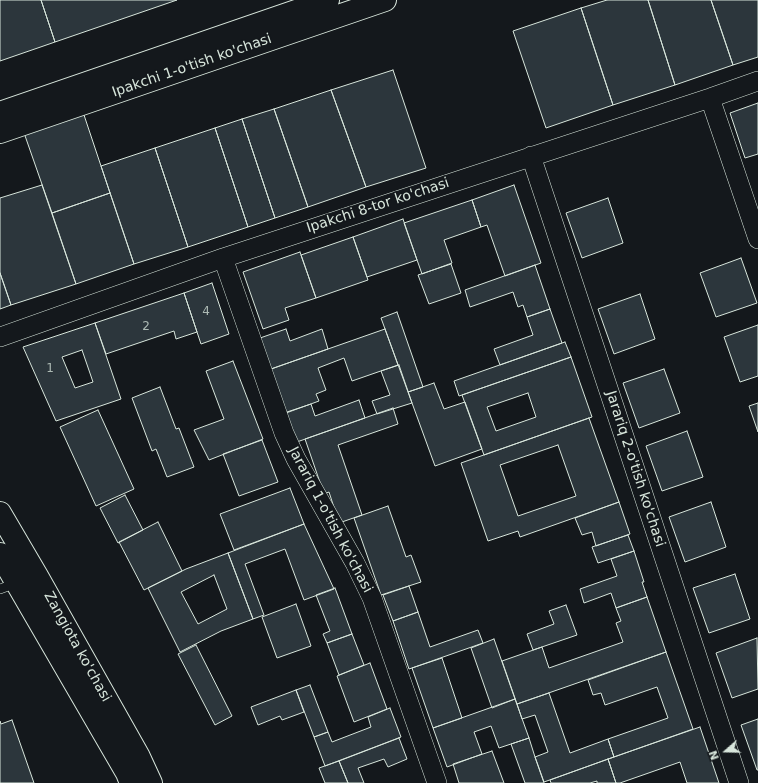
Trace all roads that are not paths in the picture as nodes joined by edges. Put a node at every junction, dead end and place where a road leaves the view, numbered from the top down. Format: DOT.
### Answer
graph roads {
  1 [pos="328,0"];
  2 [pos="385,0"];
  3 [pos="758,81"];
  4 [pos="710,98"];
  5 [pos="0,113"];
  6 [pos="0,132"];
  7 [pos="531,156"];
  8 [pos="758,239"];
  9 [pos="223,258"];
  10 [pos="0,337"];
  11 [pos="0,513"];
  12 [pos="0,554"];
  13 [pos="21,581"];
  14 [pos="131,783"];
  15 [pos="151,783"];
  16 [pos="437,783"];
  17 [pos="739,783"];
  1 -- 5 [label="main road, Ipakchi 1-o'tish ko'chasi"];
  2 -- 6 [label="main road, Ipakchi 1-o'tish ko'chasi"];
  3 -- 4 [label="street, Ipakchi 8-tor ko'chasi"];
  4 -- 7 [label="street, Ipakchi 8-tor ko'chasi"];
  4 -- 8 [label="street"];
  7 -- 9 [label="street, Ipakchi 8-tor ko'chasi"];
  7 -- 17 [label="street, Jarariq 2-o'tish ko'chasi"];
  9 -- 10 [label="street, Ipakchi 8-tor ko'chasi"];
  9 -- 16 [label="street, Jarariq 1-o'tish ko'chasi"];
  11 -- 13 [label="main road, Zangiota ko'chasi"];
  12 -- 13 [label="main road, Zangiota ko'chasi"];
  13 -- 14 [label="main road, Zangiota ko'chasi"];
  13 -- 15 [label="main road, Zangiota ko'chasi"];
}
